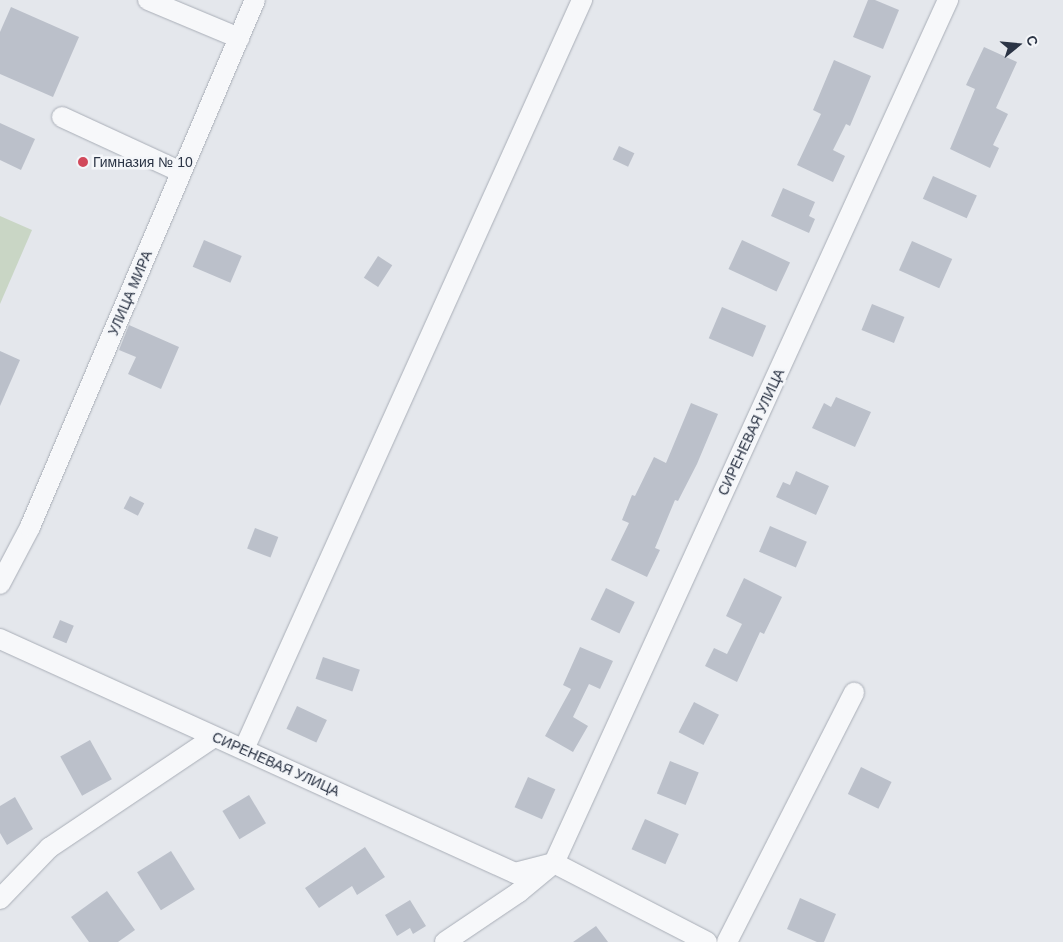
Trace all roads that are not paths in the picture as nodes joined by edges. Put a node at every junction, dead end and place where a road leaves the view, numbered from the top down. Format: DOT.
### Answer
graph roads {
  1 [pos="148,0"];
  2 [pos="255,0"];
  3 [pos="582,0"];
  4 [pos="948,0"];
  5 [pos="239,38"];
  6 [pos="62,117"];
  7 [pos="181,172"];
  8 [pos="0,584"];
  9 [pos="0,639"];
  10 [pos="854,693"];
  11 [pos="214,736"];
  12 [pos="244,749"];
  13 [pos="554,863"];
  14 [pos="0,899"];
  15 [pos="445,942"];
  16 [pos="707,942"];
  17 [pos="727,942"];
  1 -- 5 [label="street"];
  2 -- 5 [label="street, УЛИЦА МИРА"];
  3 -- 12 [label="street"];
  4 -- 13 [label="street, СИРЕНЕВАЯ УЛИЦА"];
  5 -- 7 [label="street, УЛИЦА МИРА"];
  6 -- 7 [label="street"];
  7 -- 8 [label="street, УЛИЦА МИРА"];
  9 -- 11 [label="street, СИРЕНЕВАЯ УЛИЦА"];
  10 -- 17 [label="street"];
  11 -- 12 [label="street, СИРЕНЕВАЯ УЛИЦА"];
  11 -- 14 [label="street"];
  12 -- 13 [label="street, СИРЕНЕВАЯ УЛИЦА"];
  13 -- 15 [label="street, СИРЕНЕВАЯ УЛИЦА"];
  13 -- 16 [label="street"];
}
